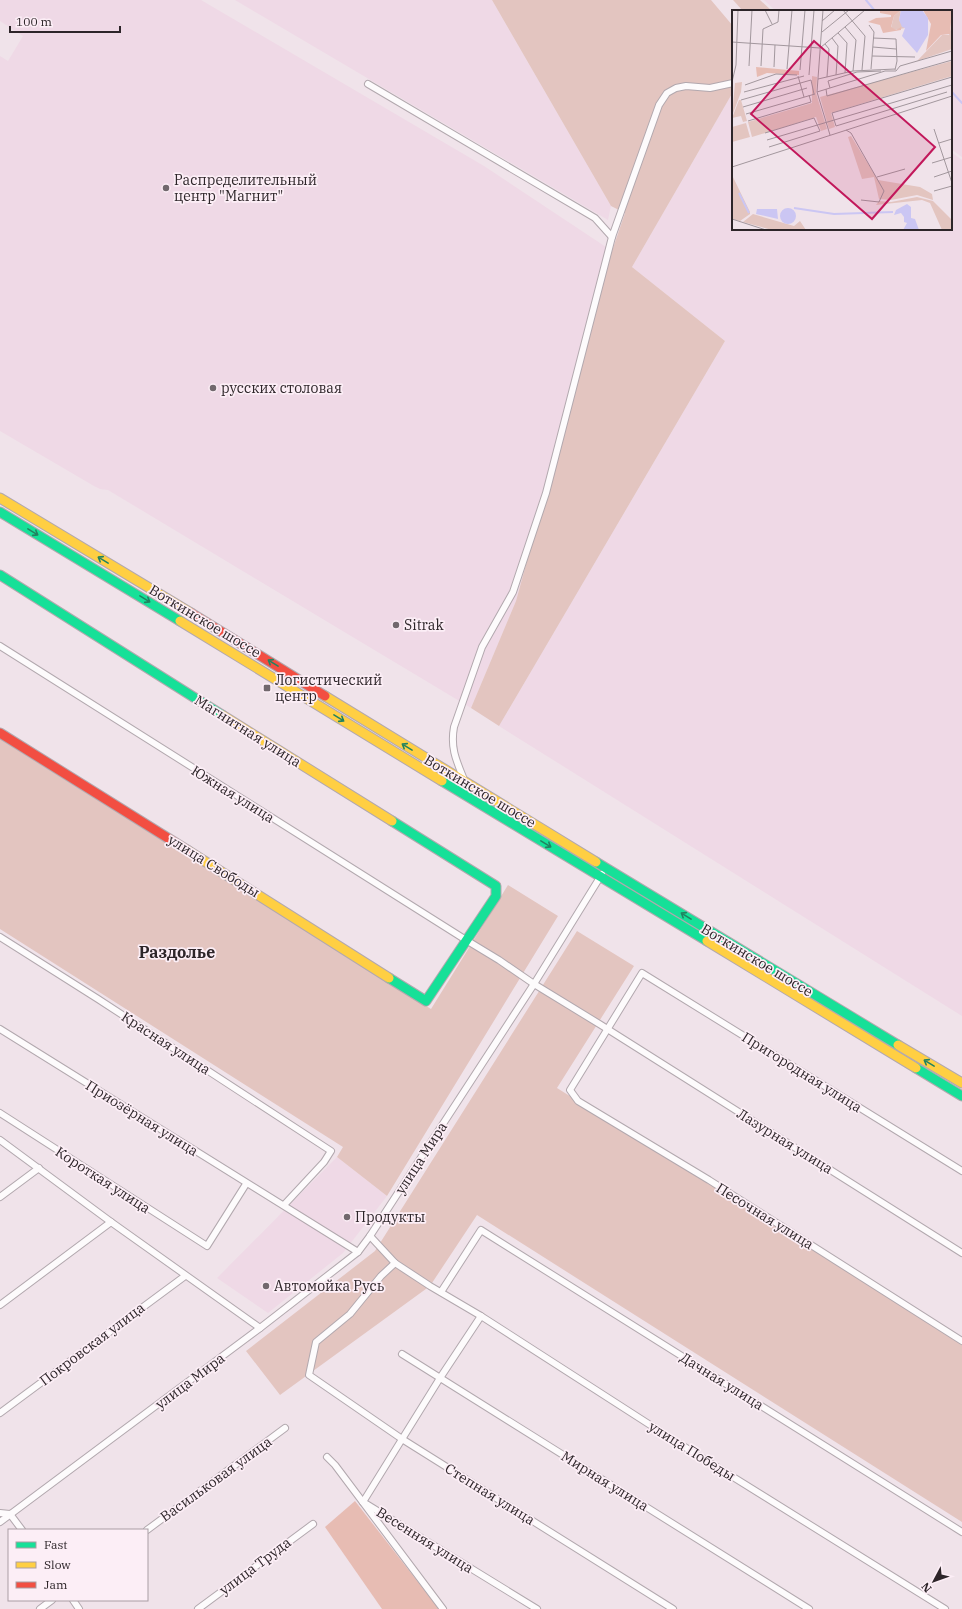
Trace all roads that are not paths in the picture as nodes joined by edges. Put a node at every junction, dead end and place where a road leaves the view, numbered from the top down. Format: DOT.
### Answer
graph roads {
  1 [pos="732,83"];
  2 [pos="368,84"];
  3 [pos="612,237"];
  4 [pos="0,498"];
  5 [pos="0,512"];
  6 [pos="0,575"];
  7 [pos="0,646"];
  8 [pos="0,733"];
  9 [pos="466,783"];
  10 [pos="606,868"];
  11 [pos="600,877"];
  12 [pos="0,937"];
  13 [pos="466,940"];
  14 [pos="534,984"];
  15 [pos="0,1029"];
  16 [pos="608,1030"];
  17 [pos="962,1083"];
  18 [pos="962,1096"];
  19 [pos="0,1113"];
  20 [pos="0,1140"];
  21 [pos="39,1168"];
  22 [pos="962,1171"];
  23 [pos="246,1184"];
  24 [pos="0,1196"];
  25 [pos="284,1205"];
  26 [pos="111,1222"];
  27 [pos="370,1236"];
  28 [pos="358,1252"];
  29 [pos="962,1253"];
  30 [pos="395,1263"];
  31 [pos="185,1276"];
  32 [pos="441,1292"];
  33 [pos="0,1305"];
  34 [pos="481,1316"];
  35 [pos="260,1328"];
  36 [pos="962,1341"];
  37 [pos="402,1354"];
  38 [pos="440,1378"];
  39 [pos="0,1413"];
  40 [pos="285,1428"];
  41 [pos="402,1439"];
  42 [pos="327,1457"];
  43 [pos="363,1502"];
  44 [pos="0,1513"];
  45 [pos="10,1514"];
  46 [pos="0,1522"];
  47 [pos="312,1524"];
  48 [pos="21,1529"];
  49 [pos="148,1529"];
  50 [pos="962,1532"];
  51 [pos="51,1601"];
  52 [pos="74,1601"];
  53 [pos="40,1609"];
  54 [pos="80,1609"];
  55 [pos="198,1609"];
  56 [pos="443,1609"];
  57 [pos="537,1609"];
  58 [pos="673,1609"];
  59 [pos="808,1609"];
  60 [pos="945,1609"];
  1 -- 3 [label="street"];
  2 -- 3 [label="street"];
  3 -- 9 [label="street"];
  9 -- 4 [label="main road, Воткинское шоссе, one-way"];
  5 -- 11 [label="main road, Воткинское шоссе, one-way"];
  6 -- 13 [label="main road, Магнитная улица"];
  7 -- 13 [label="street, Южная улица"];
  8 -- 13 [label="main road, улица Свободы"];
  9 -- 10 [label="main road, Воткинское шоссе"];
  10 -- 11 [label="street, улица Мира"];
  17 -- 10 [label="main road, Воткинское шоссе, one-way"];
  11 -- 14 [label="street, улица Мира"];
  11 -- 18 [label="main road, Воткинское шоссе"];
  12 -- 25 [label="street, Красная улица"];
  13 -- 14 [label="street, Южная улица"];
  14 -- 16 [label="street, Лазурная улица"];
  14 -- 27 [label="street, улица Мира"];
  15 -- 23 [label="street, Приозёрная улица"];
  16 -- 22 [label="street, Пригородная улица"];
  16 -- 29 [label="street, Лазурная улица"];
  16 -- 36 [label="street, Песочная улица"];
  19 -- 23 [label="street, Короткая улица"];
  20 -- 21 [label="street"];
  21 -- 24 [label="street"];
  21 -- 26 [label="street"];
  23 -- 25 [label="street, Приозёрная улица"];
  25 -- 28 [label="street, Приозёрная улица"];
  26 -- 31 [label="street"];
  26 -- 33 [label="street"];
  27 -- 28 [label="street, улица Мира"];
  27 -- 30 [label="street, улица Победы"];
  28 -- 35 [label="street, улица Мира"];
  30 -- 32 [label="street, улица Победы"];
  30 -- 41 [label="street, Степная улица"];
  31 -- 35 [label="street"];
  31 -- 39 [label="street, Покровская улица"];
  32 -- 34 [label="street, улица Победы"];
  32 -- 50 [label="street, Дачная улица"];
  34 -- 38 [label="street"];
  34 -- 60 [label="street, улица Победы"];
  35 -- 45 [label="street, улица Мира"];
  37 -- 38 [label="street, Мирная улица"];
  38 -- 41 [label="street"];
  38 -- 59 [label="street, Мирная улица"];
  40 -- 49 [label="street, Васильковая улица"];
  41 -- 43 [label="street"];
  41 -- 58 [label="street, Степная улица"];
  42 -- 43 [label="street, Весенняя улица"];
  43 -- 56 [label="street"];
  43 -- 57 [label="street, Весенняя улица"];
  44 -- 45 [label="street"];
  45 -- 46 [label="street, улица Мира"];
  45 -- 48 [label="street"];
  47 -- 55 [label="street, улица Труда"];
  51 -- 53 [label="street"];
  52 -- 54 [label="street"];
}
